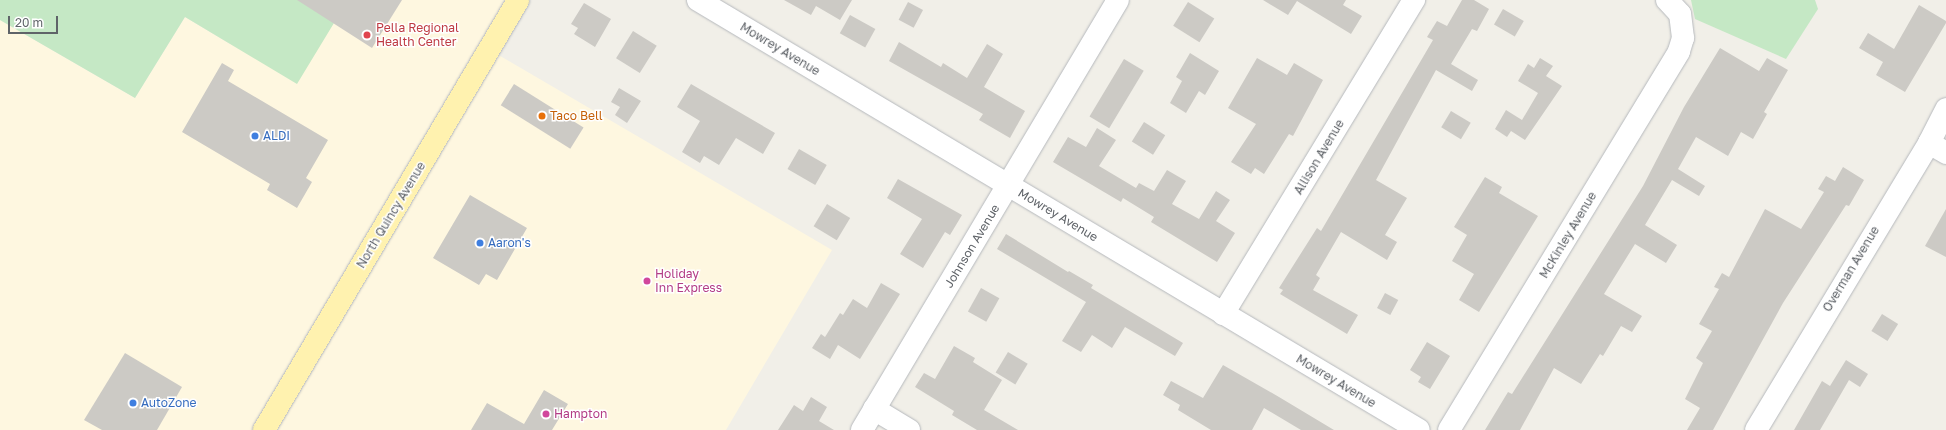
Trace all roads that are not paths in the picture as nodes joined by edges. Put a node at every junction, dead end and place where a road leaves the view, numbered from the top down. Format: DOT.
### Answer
graph roads {
  1 [pos="518,0"];
  2 [pos="698,0"];
  3 [pos="1118,0"];
  4 [pos="1414,0"];
  5 [pos="1667,0"];
  6 [pos="1946,109"];
  7 [pos="1937,148"];
  8 [pos="1008,185"];
  9 [pos="1223,314"];
  10 [pos="874,410"];
  11 [pos="264,430"];
  12 [pos="862,430"];
  13 [pos="909,430"];
  14 [pos="1418,430"];
  15 [pos="1449,430"];
  16 [pos="1756,430"];
  1 -- 11 [label="main road, North Quincy Avenue"];
  2 -- 8 [label="street, Mowrey Avenue"];
  3 -- 8 [label="street, Johnson Avenue"];
  4 -- 9 [label="street, Allison Avenue"];
  5 -- 15 [label="street, McKinley Avenue"];
  6 -- 7 [label="street, Overman Avenue"];
  7 -- 16 [label="street, Overman Avenue"];
  8 -- 9 [label="street, Mowrey Avenue"];
  8 -- 10 [label="street, Johnson Avenue"];
  9 -- 14 [label="street, Mowrey Avenue"];
  10 -- 12 [label="street, Johnson Avenue"];
  10 -- 13 [label="street"];
}
